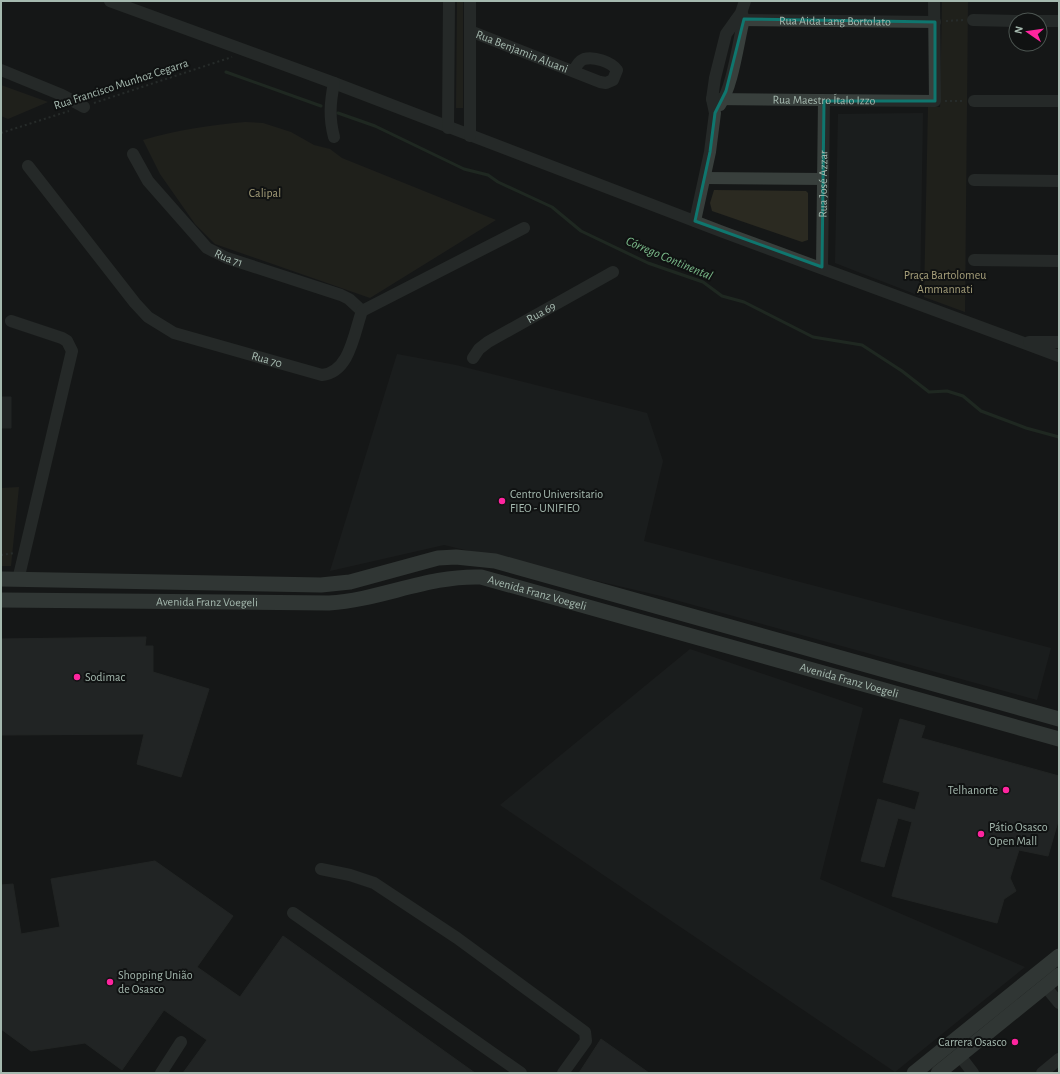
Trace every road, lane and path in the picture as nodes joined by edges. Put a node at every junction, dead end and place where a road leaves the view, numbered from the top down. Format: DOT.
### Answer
graph roads {
  1 [pos="110,1"];
  2 [pos="450,1"];
  3 [pos="470,1"];
  4 [pos="745,1"];
  5 [pos="934,1"];
  6 [pos="740,17"];
  7 [pos="973,20"];
  8 [pos="1008,21"];
  9 [pos="1048,21"];
  10 [pos="1059,21"];
  11 [pos="935,22"];
  12 [pos="470,31"];
  13 [pos="246,52"];
  14 [pos="1,70"];
  15 [pos="574,71"];
  16 [pos="334,84"];
  17 [pos="718,99"];
  18 [pos="824,101"];
  19 [pos="935,101"];
  20 [pos="974,101"];
  21 [pos="1059,101"];
  22 [pos="84,107"];
  23 [pos="448,128"];
  24 [pos="1,133"];
  25 [pos="470,136"];
  26 [pos="334,137"];
  27 [pos="133,154"];
  28 [pos="28,166"];
  29 [pos="705,178"];
  30 [pos="822,179"];
  31 [pos="974,180"];
  32 [pos="1059,181"];
  33 [pos="695,220"];
  34 [pos="524,228"];
  35 [pos="974,260"];
  36 [pos="1059,262"];
  37 [pos="822,267"];
  38 [pos="613,272"];
  39 [pos="362,311"];
  40 [pos="11,321"];
  41 [pos="1020,342"];
  42 [pos="1059,342"];
  43 [pos="1059,356"];
  44 [pos="473,358"];
  45 [pos="454,557"];
  46 [pos="430,560"];
  47 [pos="454,577"];
  48 [pos="1,579"];
  49 [pos="18,580"];
  50 [pos="440,580"];
  51 [pos="289,585"];
  52 [pos="1,600"];
  53 [pos="248,602"];
  54 [pos="1059,719"];
  55 [pos="1059,739"];
  56 [pos="321,869"];
  57 [pos="293,913"];
  58 [pos="1059,956"];
  59 [pos="1059,974"];
  60 [pos="1045,986"];
  61 [pos="1059,1002"];
  62 [pos="181,1042"];
  63 [pos="960,1056"];
  64 [pos="1059,1060"];
  65 [pos="161,1073"];
  66 [pos="521,1073"];
  67 [pos="562,1073"];
  68 [pos="914,1073"];
  69 [pos="938,1073"];
  70 [pos="973,1073"];
  71 [pos="1042,1073"];
  1 -- 13 [label="street"];
  2 -- 23 [label="street"];
  3 -- 12 [label="street"];
  4 -- 6 [label="street"];
  5 -- 11 [label="street"];
  6 -- 11 [label="street, Rua Aida Lang Bortolato"];
  6 -- 17 [label="street"];
  7 -- 8 [label="street"];
  7 -- 11 [label="path"];
  9 -- 10 [label="street"];
  11 -- 19 [label="street"];
  12 -- 15 [label="street, Rua Benjamin Aluani"];
  12 -- 25 [label="street"];
  13 -- 16 [label="street"];
  13 -- 22 [label="path, Rua Francisco Munhoz Cegarra"];
  14 -- 22 [label="street"];
  16 -- 23 [label="street"];
  16 -- 26 [label="street"];
  17 -- 18 [label="street, Rua Maestro Ítalo Izzo"];
  17 -- 29 [label="street"];
  18 -- 19 [label="street, Rua Maestro Ítalo Izzo"];
  18 -- 30 [label="street, Rua José Azzar"];
  19 -- 20 [label="path"];
  20 -- 21 [label="street"];
  22 -- 24 [label="path, Rua Francisco Munhoz Cegarra"];
  23 -- 25 [label="street"];
  25 -- 33 [label="street"];
  27 -- 39 [label="street, Rua 71"];
  28 -- 39 [label="street, Rua 70"];
  29 -- 30 [label="street"];
  29 -- 33 [label="street"];
  30 -- 37 [label="street, Rua José Azzar"];
  31 -- 32 [label="street"];
  33 -- 37 [label="street"];
  34 -- 39 [label="street"];
  35 -- 36 [label="street"];
  37 -- 41 [label="street"];
  38 -- 44 [label="street, Rua 69"];
  40 -- 49 [label="street"];
  41 -- 42 [label="street"];
  41 -- 43 [label="street"];
  45 -- 46 [label="main road, Avenida Franz Voegeli"];
  45 -- 47 [label="main road"];
  45 -- 54 [label="main road, Avenida Franz Voegeli"];
  46 -- 50 [label="main road"];
  46 -- 51 [label="main road, Avenida Franz Voegeli"];
  47 -- 50 [label="main road, Avenida Franz Voegeli"];
  47 -- 55 [label="main road, Avenida Franz Voegeli"];
  48 -- 49 [label="main road, Avenida Franz Voegeli"];
  49 -- 51 [label="main road, Avenida Franz Voegeli"];
  50 -- 53 [label="main road, Avenida Franz Voegeli"];
  51 -- 53 [label="main road"];
  52 -- 53 [label="main road, Avenida Franz Voegeli"];
  56 -- 67 [label="street"];
  57 -- 66 [label="street"];
  58 -- 68 [label="main road"];
  59 -- 60 [label="main road"];
  60 -- 61 [label="street"];
  60 -- 63 [label="main road"];
  62 -- 65 [label="street"];
  63 -- 69 [label="main road"];
  63 -- 70 [label="street"];
  64 -- 71 [label="street"];
}
